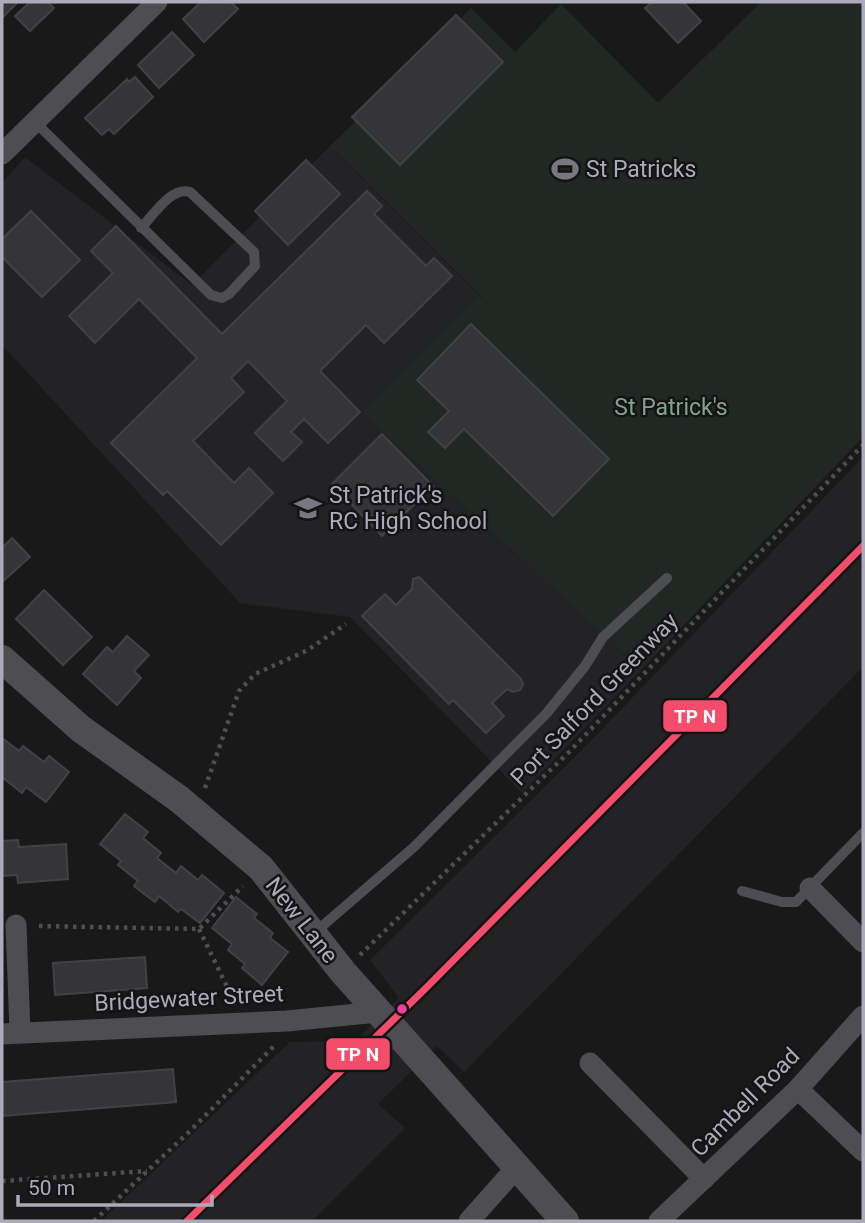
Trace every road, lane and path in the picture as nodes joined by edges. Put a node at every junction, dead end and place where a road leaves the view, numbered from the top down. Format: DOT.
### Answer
graph roads {
  1 [pos="158,2"];
  2 [pos="35,122"];
  3 [pos="2,155"];
  4 [pos="141,228"];
  5 [pos="863,445"];
  6 [pos="667,578"];
  7 [pos="346,624"];
  8 [pos="2,659"];
  9 [pos="197,813"];
  10 [pos="863,833"];
  11 [pos="261,868"];
  12 [pos="810,888"];
  13 [pos="742,891"];
  14 [pos="16,925"];
  15 [pos="199,929"];
  16 [pos="313,934"];
  17 [pos="863,942"];
  18 [pos="343,972"];
  19 [pos="378,1012"];
  20 [pos="863,1016"];
  21 [pos="287,1021"];
  22 [pos="243,1022"];
  23 [pos="11,1033"];
  24 [pos="590,1063"];
  25 [pos="798,1089"];
  26 [pos="863,1151"];
  27 [pos="517,1167"];
  28 [pos="148,1171"];
  29 [pos="704,1179"];
  30 [pos="2,1181"];
  31 [pos="94,1221"];
  32 [pos="469,1221"];
  33 [pos="565,1221"];
  34 [pos="659,1221"];
  1 -- 2 [label="street"];
  2 -- 3 [label="street"];
  2 -- 4 [label="lane"];
  4 -- 4 [label="lane"];
  5 -- 18 [label="path, Port Salford Greenway"];
  6 -- 16 [label="lane"];
  7 -- 9 [label="path"];
  8 -- 9 [label="street, New Lane"];
  9 -- 11 [label="street, New Lane"];
  10 -- 12 [label="lane"];
  11 -- 15 [label="path"];
  11 -- 16 [label="street, New Lane"];
  12 -- 13 [label="lane"];
  12 -- 17 [label="street"];
  14 -- 15 [label="path"];
  14 -- 23 [label="street"];
  15 -- 22 [label="path"];
  16 -- 18 [label="street, New Lane"];
  18 -- 19 [label="street, New Lane"];
  19 -- 21 [label="street, Bridgewater Street"];
  19 -- 27 [label="street, New Lane"];
  20 -- 25 [label="street, Cambell Road"];
  21 -- 22 [label="street, Bridgewater Street"];
  21 -- 28 [label="path"];
  22 -- 23 [label="street, Bridgewater Street"];
  24 -- 29 [label="street"];
  25 -- 26 [label="street"];
  25 -- 29 [label="street, Cambell Road"];
  27 -- 32 [label="street"];
  27 -- 33 [label="street, New Lane"];
  28 -- 30 [label="path"];
  28 -- 31 [label="path"];
  29 -- 34 [label="street, Cambell Road"];
}
